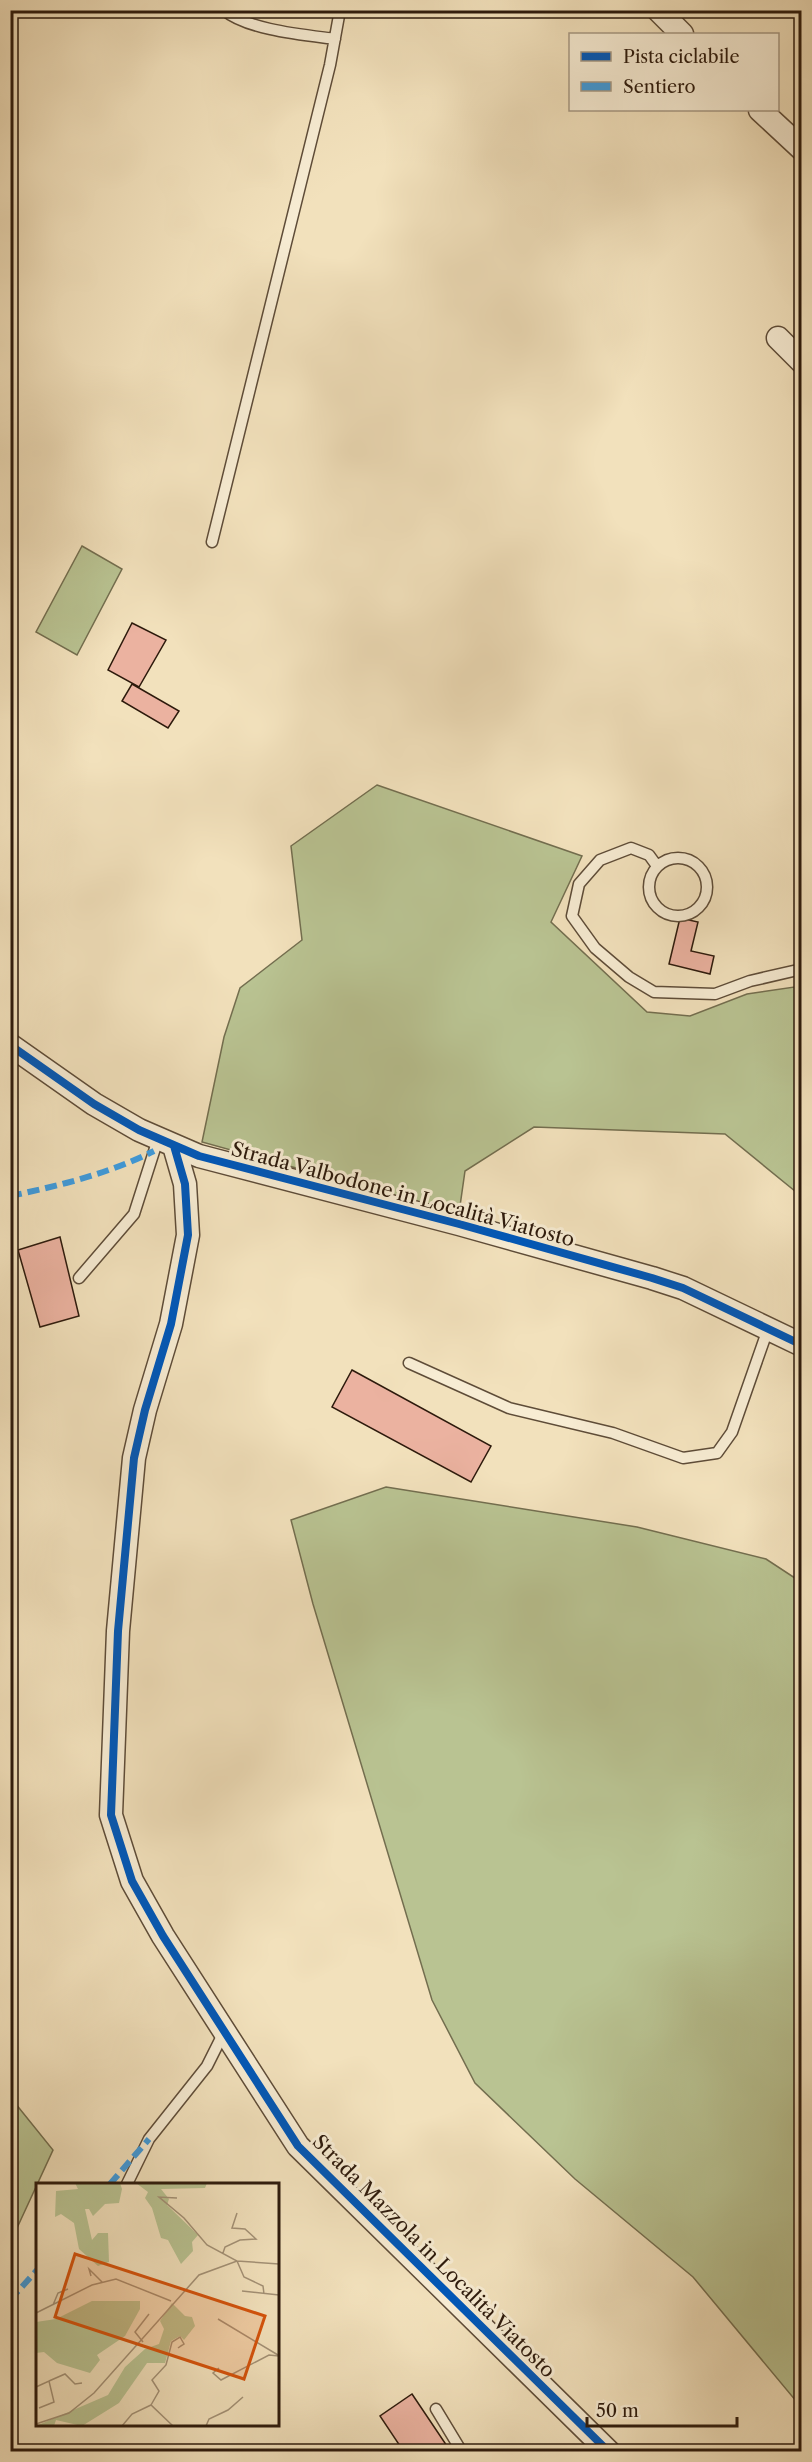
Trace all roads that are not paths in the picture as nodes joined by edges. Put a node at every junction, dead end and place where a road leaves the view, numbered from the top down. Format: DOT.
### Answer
graph roads {
  1 [pos="224,10"];
  2 [pos="340,10"];
  3 [pos="658,10"];
  4 [pos="681,33"];
  5 [pos="335,39"];
  6 [pos="761,111"];
  7 [pos="801,149"];
  8 [pos="778,338"];
  9 [pos="801,362"];
  10 [pos="212,542"];
  11 [pos="657,866"];
  12 [pos="801,969"];
  13 [pos="10,1045"];
  14 [pos="166,1143"];
  15 [pos="80,1278"];
  16 [pos="768,1329"];
  17 [pos="801,1345"];
  18 [pos="409,1363"];
  19 [pos="224,2031"];
  20 [pos="127,2183"];
  21 [pos="436,2409"];
  22 [pos="462,2451"];
  23 [pos="609,2451"];
  1 -- 5 [label="lane"];
  2 -- 5 [label="lane"];
  3 -- 4 [label="street"];
  5 -- 10 [label="lane"];
  6 -- 7 [label="street"];
  8 -- 9 [label="street"];
  11 -- 11 [label="lane"];
  11 -- 12 [label="lane"];
  13 -- 14 [label="street, Strada Valbodone in Località Viatosto"];
  14 -- 15 [label="lane"];
  14 -- 16 [label="street, Strada Valbodone in Località Viatosto"];
  14 -- 19 [label="street, Strada Mazzola in Località Viatosto"];
  16 -- 17 [label="street, Strada Valbodone in Località Viatosto"];
  16 -- 18 [label="lane"];
  19 -- 20 [label="lane"];
  19 -- 23 [label="street, Strada Mazzola in Località Viatosto"];
  21 -- 22 [label="lane"];
}
